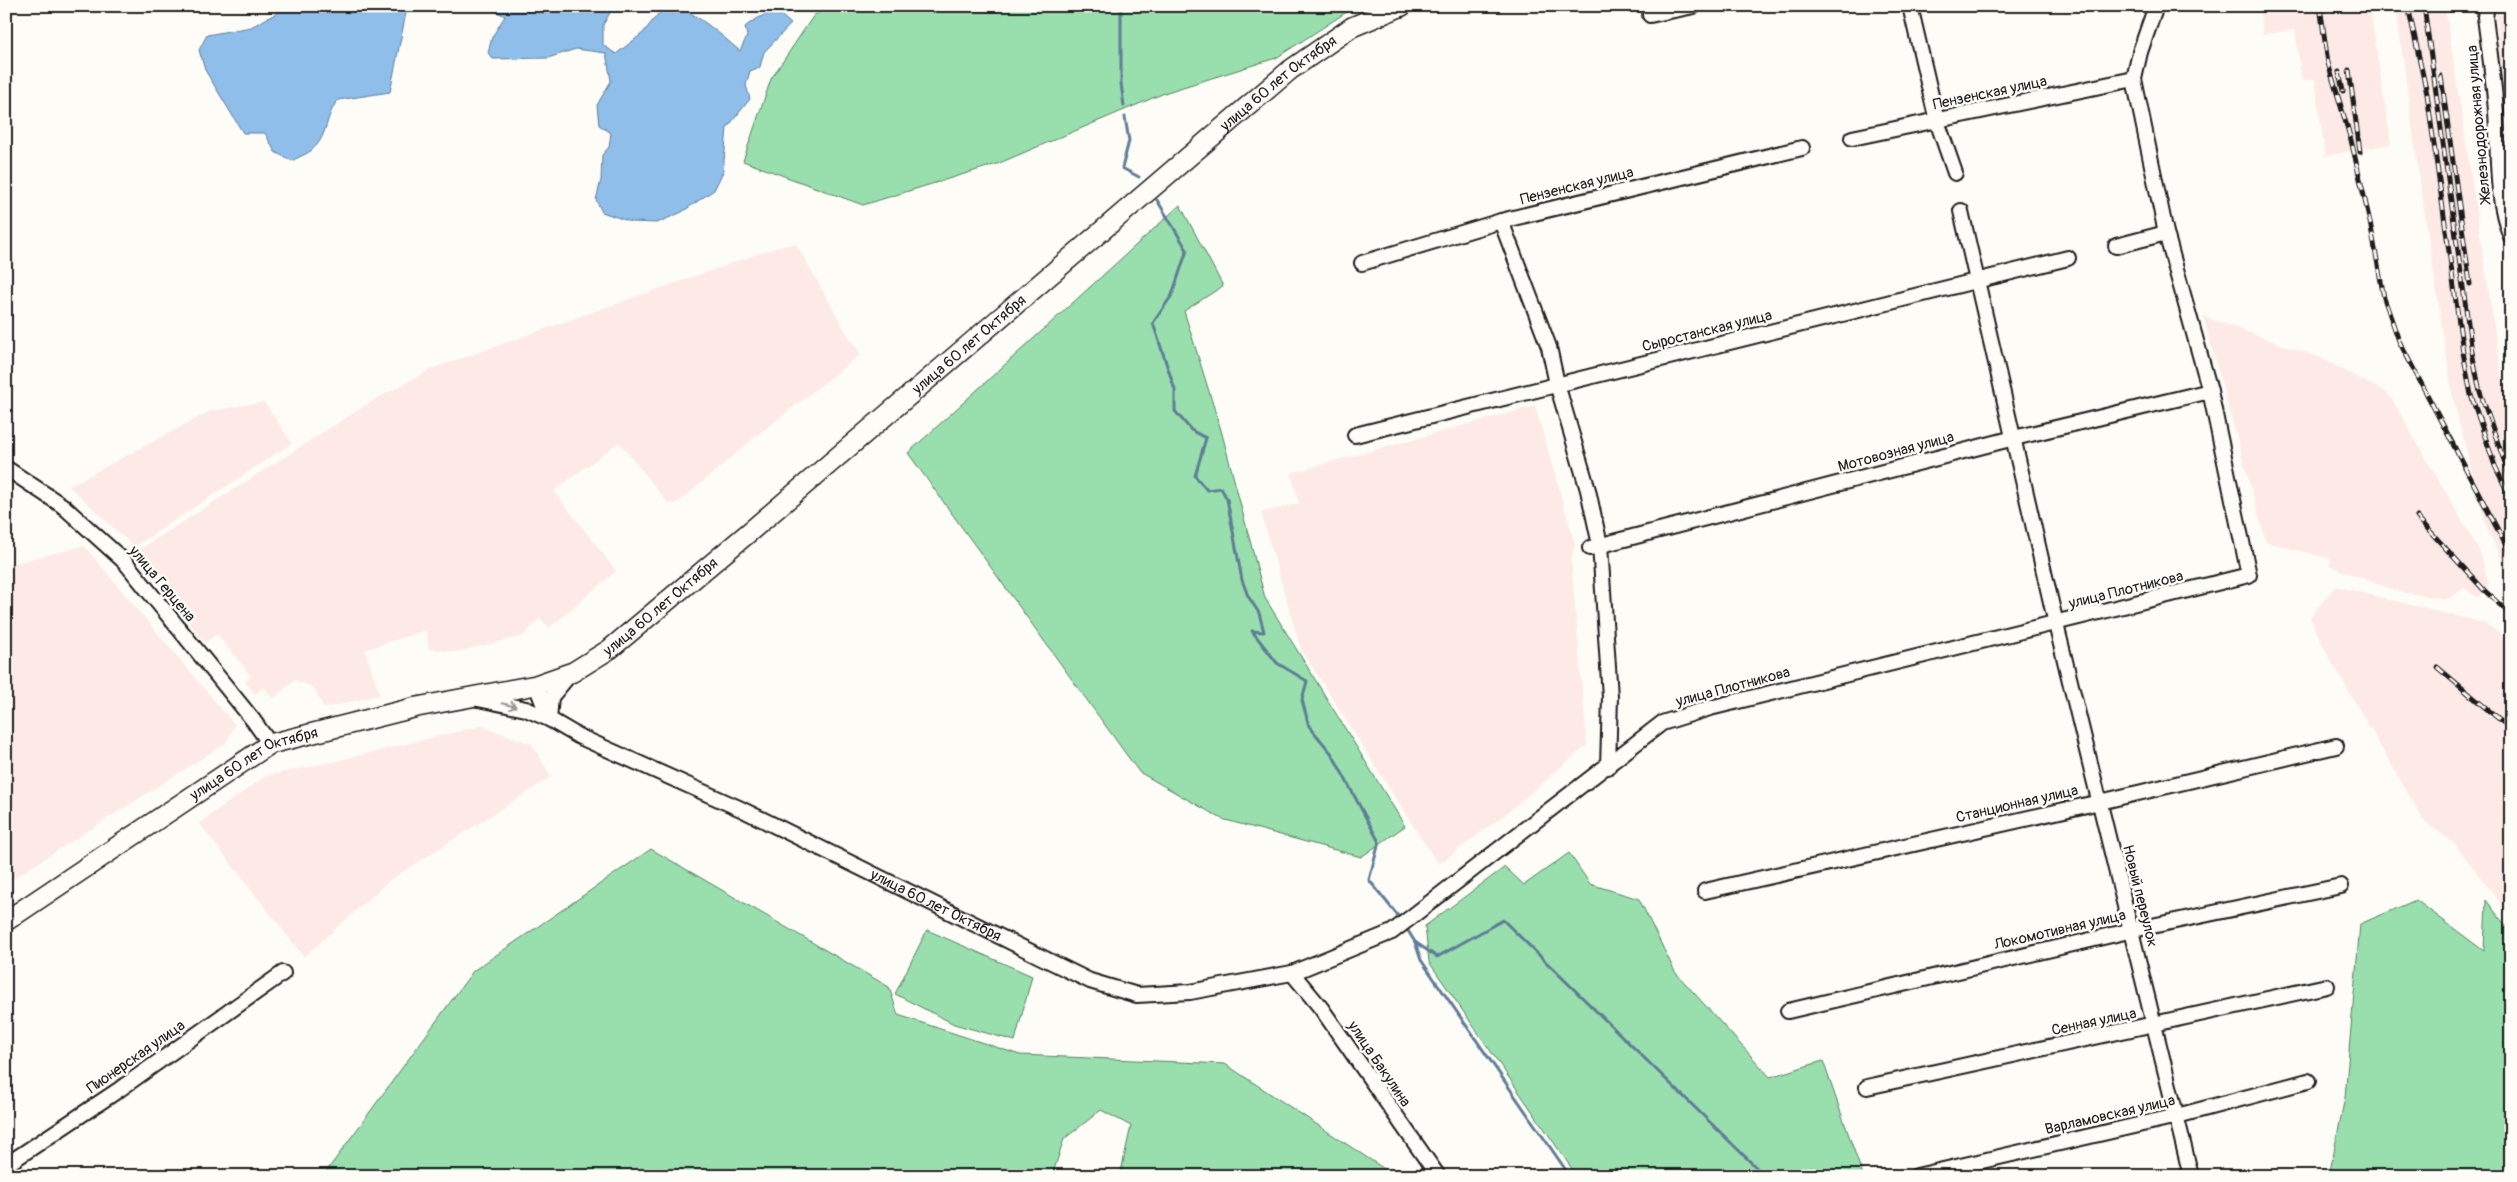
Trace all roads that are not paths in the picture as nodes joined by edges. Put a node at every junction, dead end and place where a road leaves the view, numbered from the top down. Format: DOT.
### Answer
graph roads {
  1 [pos="1402,6"];
  2 [pos="1694,6"];
  3 [pos="1910,6"];
  4 [pos="2156,6"];
  5 [pos="2486,6"];
  6 [pos="1650,15"];
  7 [pos="2134,78"];
  8 [pos="1937,122"];
  9 [pos="1852,138"];
  10 [pos="1802,148"];
  11 [pos="1954,173"];
  12 [pos="1962,211"];
  13 [pos="1501,221"];
  14 [pos="2166,233"];
  15 [pos="2511,237"];
  16 [pos="2116,246"];
  17 [pos="2068,258"];
  18 [pos="1362,262"];
  19 [pos="1979,281"];
  20 [pos="1557,384"];
  21 [pos="2210,391"];
  22 [pos="1355,436"];
  23 [pos="2014,438"];
  24 [pos="6,468"];
  25 [pos="1595,547"];
  26 [pos="2056,624"];
  27 [pos="573,672"];
  28 [pos="536,685"];
  29 [pos="467,698"];
  30 [pos="549,719"];
  31 [pos="270,744"];
  32 [pos="2336,746"];
  33 [pos="1608,767"];
  34 [pos="2100,802"];
  35 [pos="2341,886"];
  36 [pos="1705,891"];
  37 [pos="6,921"];
  38 [pos="2133,930"];
  39 [pos="283,973"];
  40 [pos="1292,973"];
  41 [pos="2326,986"];
  42 [pos="1788,1010"];
  43 [pos="2153,1025"];
  44 [pos="2308,1081"];
  45 [pos="1867,1087"];
  46 [pos="2177,1116"];
  47 [pos="6,1165"];
  48 [pos="1438,1176"];
  49 [pos="1917,1176"];
  50 [pos="2191,1176"];
  1 -- 27 [label="main road, улица 60 лет Октября"];
  2 -- 6 [label="street"];
  3 -- 8 [label="street"];
  4 -- 7 [label="street"];
  5 -- 15 [label="street, Железнодорожная улица"];
  7 -- 8 [label="street, Пензенская улица"];
  7 -- 14 [label="street"];
  8 -- 9 [label="street, Пензенская улица"];
  8 -- 11 [label="street"];
  10 -- 13 [label="street, Пензенская улица"];
  12 -- 19 [label="street, Новый переулок"];
  13 -- 18 [label="street, Пензенская улица"];
  13 -- 20 [label="street"];
  14 -- 16 [label="street"];
  14 -- 21 [label="street"];
  17 -- 19 [label="street, Сыростанская улица"];
  19 -- 20 [label="street, Сыростанская улица"];
  19 -- 23 [label="street, Новый переулок"];
  20 -- 22 [label="street, Сыростанская улица"];
  20 -- 25 [label="street"];
  21 -- 23 [label="street, Мотовозная улица"];
  21 -- 26 [label="street, улица Плотникова"];
  23 -- 25 [label="street, Мотовозная улица"];
  23 -- 26 [label="street, Новый переулок"];
  24 -- 31 [label="street, улица Герцена"];
  25 -- 33 [label="street"];
  26 -- 33 [label="street, улица Плотникова"];
  26 -- 34 [label="street, Новый переулок"];
  27 -- 28 [label="main road, улица 60 лет Октября"];
  27 -- 30 [label="street"];
  28 -- 29 [label="main road, улица 60 лет Октября"];
  28 -- 30 [label="street"];
  29 -- 30 [label="street, улица 60 лет Октября, one-way"];
  29 -- 31 [label="main road, улица 60 лет Октября"];
  30 -- 40 [label="street, улица 60 лет Октября"];
  31 -- 37 [label="main road, улица 60 лет Октября"];
  32 -- 34 [label="street, Станционная улица"];
  33 -- 40 [label="street, улица Плотникова"];
  34 -- 36 [label="street, Станционная улица"];
  34 -- 38 [label="street, Новый переулок"];
  35 -- 38 [label="street, Локомотивная улица"];
  38 -- 42 [label="street, Локомотивная улица"];
  38 -- 43 [label="street, Новый переулок"];
  39 -- 47 [label="street, Пионерская улица"];
  40 -- 48 [label="street, улица Бакулина"];
  41 -- 43 [label="street, Сенная улица"];
  43 -- 45 [label="street, Сенная улица"];
  43 -- 46 [label="street, Новый переулок"];
  44 -- 46 [label="street, Варламовская улица"];
  46 -- 49 [label="street, Варламовская улица"];
  46 -- 50 [label="street, Новый переулок"];
}
